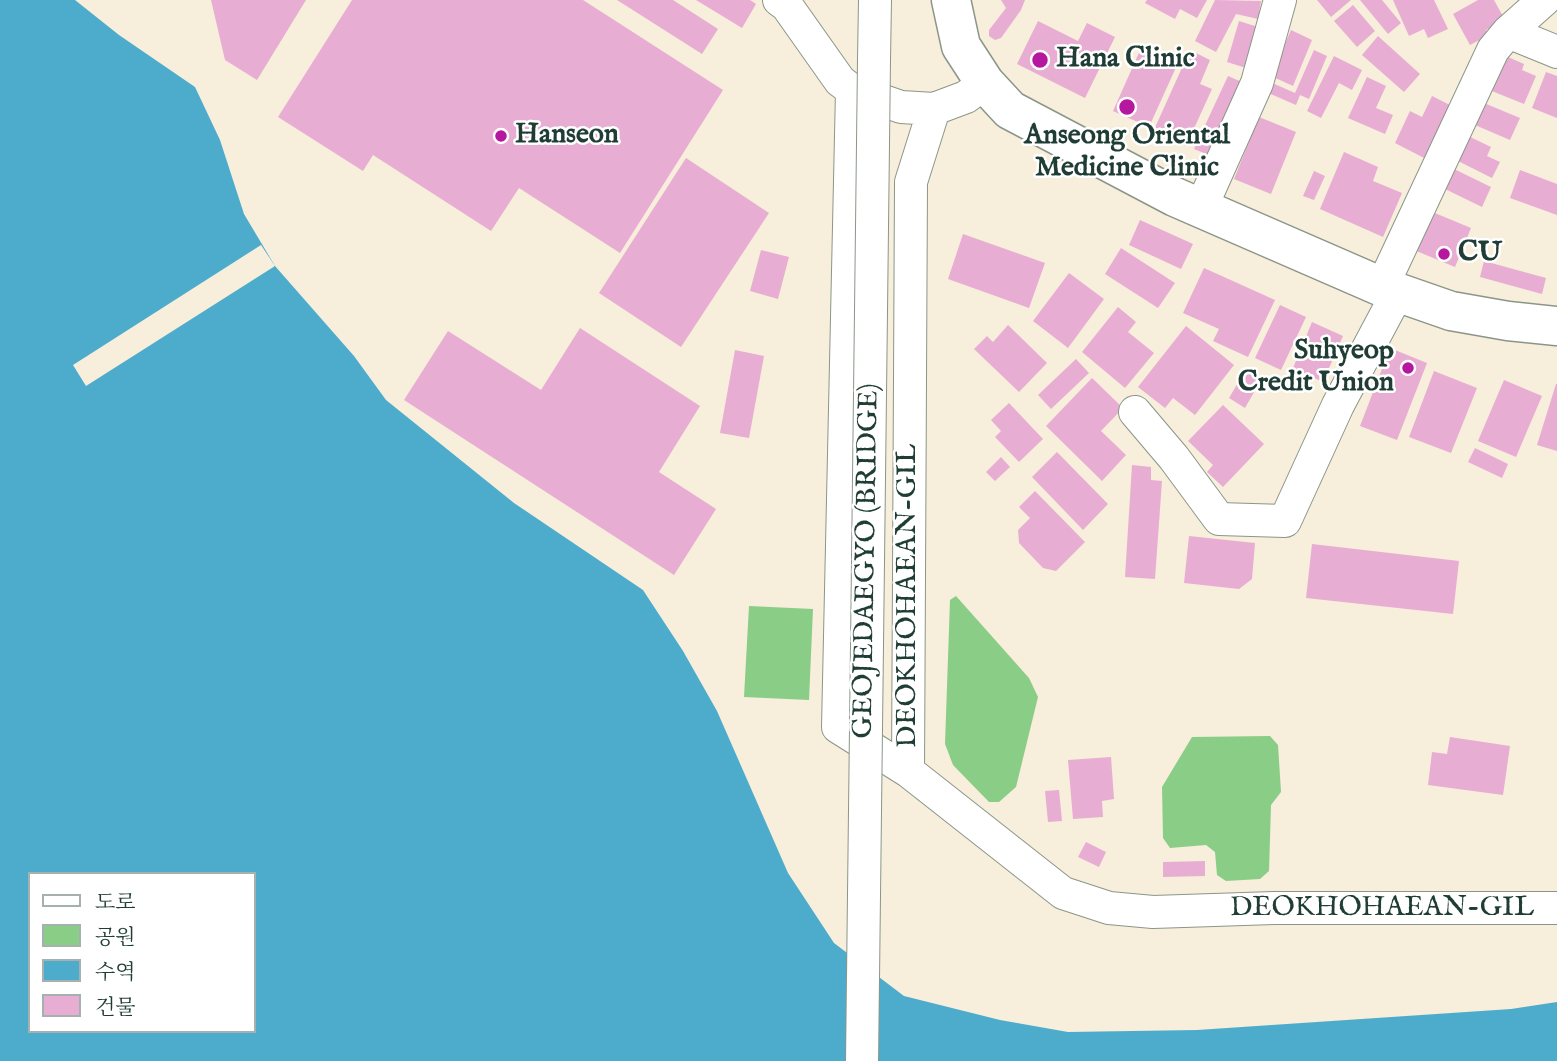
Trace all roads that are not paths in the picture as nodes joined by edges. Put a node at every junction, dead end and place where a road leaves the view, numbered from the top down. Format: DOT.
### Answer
graph roads {
  1 [pos="779,0"];
  2 [pos="876,0"];
  3 [pos="951,0"];
  4 [pos="1280,0"];
  5 [pos="1544,0"];
  6 [pos="1508,32"];
  7 [pos="1557,52"];
  8 [pos="985,83"];
  9 [pos="852,90"];
  10 [pos="934,109"];
  11 [pos="1201,208"];
  12 [pos="1390,289"];
  13 [pos="1557,326"];
  14 [pos="1135,412"];
  15 [pos="908,771"];
  16 [pos="1557,908"];
  17 [pos="862,1061"];
  1 -- 9 [label="street"];
  2 -- 17 [label="street, GEOJEDAEGYO (BRIDGE), bridge"];
  3 -- 8 [label="main road"];
  4 -- 11 [label="street"];
  5 -- 6 [label="street"];
  6 -- 7 [label="street"];
  6 -- 12 [label="street"];
  8 -- 10 [label="street"];
  8 -- 11 [label="main road"];
  9 -- 10 [label="street"];
  9 -- 15 [label="street"];
  10 -- 15 [label="street, DEOKHOHAEAN-GIL"];
  11 -- 12 [label="main road"];
  12 -- 13 [label="main road"];
  12 -- 14 [label="street"];
  15 -- 16 [label="street, DEOKHOHAEAN-GIL"];
}
